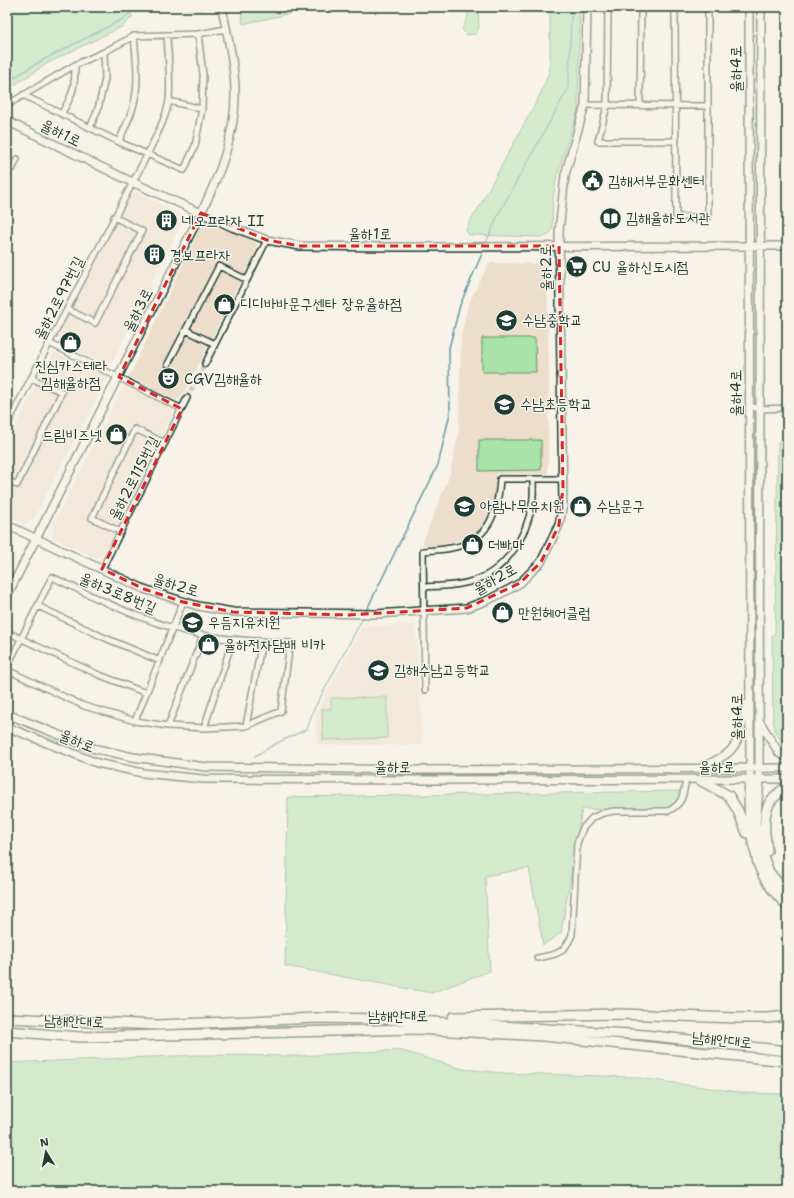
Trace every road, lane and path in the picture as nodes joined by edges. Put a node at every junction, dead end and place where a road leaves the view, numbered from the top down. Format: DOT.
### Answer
graph roads {
  1 [pos="222,7"];
  2 [pos="587,7"];
  3 [pos="608,7"];
  4 [pos="708,7"];
  5 [pos="749,7"];
  6 [pos="761,7"];
  7 [pos="641,8"];
  8 [pos="674,8"];
  9 [pos="225,25"];
  10 [pos="198,34"];
  11 [pos="134,36"];
  12 [pos="167,36"];
  13 [pos="104,52"];
  14 [pos="75,65"];
  15 [pos="23,94"];
  16 [pos="168,101"];
  17 [pos="585,105"];
  18 [pos="7,106"];
  19 [pos="607,106"];
  20 [pos="640,106"];
  21 [pos="675,106"];
  22 [pos="708,106"];
  23 [pos="202,109"];
  24 [pos="62,113"];
  25 [pos="7,121"];
  26 [pos="90,128"];
  27 [pos="676,141"];
  28 [pos="119,142"];
  29 [pos="147,155"];
  30 [pos="17,160"];
  31 [pos="12,168"];
  32 [pos="132,182"];
  33 [pos="201,213"];
  34 [pos="114,217"];
  35 [pos="267,240"];
  36 [pos="559,246"];
  37 [pos="749,246"];
  38 [pos="760,246"];
  39 [pos="787,246"];
  40 [pos="247,280"];
  41 [pos="67,309"];
  42 [pos="186,330"];
  43 [pos="49,343"];
  44 [pos="215,344"];
  45 [pos="168,364"];
  46 [pos="205,364"];
  47 [pos="119,377"];
  48 [pos="32,378"];
  49 [pos="187,398"];
  50 [pos="749,406"];
  51 [pos="787,408"];
  52 [pos="182,409"];
  53 [pos="760,409"];
  54 [pos="7,425"];
  55 [pos="165,443"];
  56 [pos="533,479"];
  57 [pos="563,479"];
  58 [pos="7,480"];
  59 [pos="7,524"];
  60 [pos="121,532"];
  61 [pos="37,539"];
  62 [pos="102,569"];
  63 [pos="424,587"];
  64 [pos="7,596"];
  65 [pos="183,602"];
  66 [pos="38,606"];
  67 [pos="424,610"];
  68 [pos="173,629"];
  69 [pos="7,632"];
  70 [pos="203,636"];
  71 [pos="21,639"];
  72 [pos="233,640"];
  73 [pos="262,641"];
  74 [pos="160,661"];
  75 [pos="7,667"];
  76 [pos="7,670"];
  77 [pos="425,690"];
  78 [pos="750,692"];
  79 [pos="146,693"];
  80 [pos="7,714"];
  81 [pos="135,721"];
  82 [pos="760,721"];
  83 [pos="168,726"];
  84 [pos="246,726"];
  85 [pos="7,727"];
  86 [pos="204,728"];
  87 [pos="787,757"];
  88 [pos="701,768"];
  89 [pos="750,768"];
  90 [pos="759,768"];
  91 [pos="787,768"];
  92 [pos="787,779"];
  93 [pos="686,780"];
  94 [pos="700,780"];
  95 [pos="755,780"];
  96 [pos="787,786"];
  97 [pos="760,868"];
  98 [pos="769,872"];
  99 [pos="787,894"];
  100 [pos="787,906"];
  101 [pos="537,958"];
  102 [pos="787,1016"];
  103 [pos="7,1018"];
  104 [pos="384,1019"];
  105 [pos="7,1031"];
  106 [pos="787,1051"];
  107 [pos="787,1061"];
  1 -- 9 [label="main road, 율하3로"];
  2 -- 17 [label="main road, 율하2로"];
  3 -- 7 [label="street"];
  3 -- 19 [label="street"];
  4 -- 8 [label="street"];
  4 -- 22 [label="street"];
  5 -- 37 [label="main road, 율하4로"];
  6 -- 38 [label="main road, 율하4로"];
  7 -- 8 [label="street"];
  7 -- 20 [label="street"];
  8 -- 21 [label="street"];
  9 -- 10 [label="street"];
  9 -- 33 [label="main road, 율하3로"];
  10 -- 12 [label="street"];
  10 -- 23 [label="street"];
  11 -- 12 [label="street"];
  11 -- 13 [label="street"];
  11 -- 28 [label="street"];
  12 -- 16 [label="street, 율하2로97번길"];
  13 -- 14 [label="street"];
  13 -- 26 [label="street"];
  14 -- 15 [label="street"];
  14 -- 24 [label="street"];
  15 -- 18 [label="street"];
  15 -- 24 [label="street"];
  16 -- 23 [label="street"];
  16 -- 29 [label="street, 율하2로97번길"];
  17 -- 19 [label="street"];
  17 -- 36 [label="main road, 율하2로"];
  19 -- 20 [label="street"];
  19 -- 27 [label="street"];
  20 -- 21 [label="street"];
  21 -- 22 [label="street"];
  21 -- 27 [label="street"];
  22 -- 27 [label="street"];
  23 -- 29 [label="street"];
  24 -- 26 [label="street"];
  25 -- 32 [label="main road, 율하1로"];
  26 -- 28 [label="street"];
  28 -- 29 [label="street"];
  29 -- 32 [label="street, 율하2로97번길"];
  30 -- 31 [label="street"];
  32 -- 33 [label="main road, 율하1로"];
  32 -- 34 [label="street, 율하2로97번길"];
  33 -- 35 [label="main road, 율하1로"];
  33 -- 47 [label="main road, 율하3로"];
  34 -- 41 [label="street, 율하2로97번길"];
  34 -- 41 [label="street"];
  35 -- 36 [label="main road, 율하1로"];
  35 -- 40 [label="street"];
  36 -- 37 [label="main road, 율하1로"];
  36 -- 57 [label="main road, 율하2로"];
  37 -- 38 [label="main road, 율하1로"];
  37 -- 50 [label="main road, 율하4로"];
  38 -- 39 [label="main road, 율하1로"];
  38 -- 53 [label="main road, 율하4로"];
  40 -- 42 [label="street"];
  40 -- 44 [label="street"];
  41 -- 43 [label="street, 율하2로97번길"];
  42 -- 44 [label="street"];
  42 -- 45 [label="street"];
  43 -- 47 [label="street"];
  43 -- 48 [label="street, 율하2로97번길"];
  44 -- 46 [label="street"];
  47 -- 52 [label="street"];
  47 -- 61 [label="main road, 율하3로"];
  48 -- 54 [label="street, 율하2로97번길"];
  48 -- 58 [label="street"];
  49 -- 52 [label="street, 율하2로115번길"];
  50 -- 53 [label="street"];
  50 -- 78 [label="main road, 율하4로"];
  51 -- 53 [label="street"];
  52 -- 55 [label="street, 율하2로115번길"];
  53 -- 82 [label="main road, 율하4로"];
  55 -- 60 [label="street, 율하2로115번길"];
  55 -- 60 [label="street"];
  56 -- 57 [label="street"];
  56 -- 63 [label="street"];
  56 -- 63 [label="street"];
  57 -- 67 [label="main road, 율하2로"];
  59 -- 61 [label="main road, 율하2로"];
  60 -- 62 [label="street, 율하2로115번길"];
  61 -- 62 [label="main road, 율하2로"];
  61 -- 64 [label="main road, 율하3로"];
  62 -- 65 [label="main road, 율하2로"];
  63 -- 67 [label="street"];
  65 -- 67 [label="main road, 율하2로"];
  65 -- 68 [label="street"];
  66 -- 68 [label="street, 율하3로8번길"];
  66 -- 71 [label="street, 율하3로8번길"];
  66 -- 74 [label="street"];
  67 -- 77 [label="street"];
  68 -- 70 [label="street"];
  68 -- 74 [label="street"];
  69 -- 71 [label="street"];
  70 -- 72 [label="street"];
  70 -- 83 [label="street"];
  71 -- 75 [label="street, 율하3로8번길"];
  71 -- 79 [label="street"];
  72 -- 73 [label="street"];
  72 -- 86 [label="street"];
  73 -- 84 [label="street"];
  73 -- 84 [label="street"];
  74 -- 79 [label="street"];
  76 -- 81 [label="street"];
  78 -- 88 [label="main road"];
  78 -- 89 [label="main road, 율하4로"];
  79 -- 81 [label="street"];
  80 -- 88 [label="main road, 율하로"];
  81 -- 83 [label="street"];
  82 -- 87 [label="main road"];
  82 -- 90 [label="main road, 율하4로"];
  83 -- 86 [label="street"];
  84 -- 86 [label="street"];
  85 -- 93 [label="main road, 율하로"];
  88 -- 89 [label="main road, 율하로"];
  89 -- 90 [label="main road, 율하로"];
  89 -- 95 [label="main road, 율하4로"];
  90 -- 91 [label="main road"];
  90 -- 95 [label="main road, 율하4로"];
  92 -- 95 [label="main road, 율하로"];
  93 -- 94 [label="main road, 율하로"];
  93 -- 101 [label="street"];
  94 -- 95 [label="main road, 율하로"];
  94 -- 97 [label="highway"];
  95 -- 97 [label="highway"];
  95 -- 98 [label="highway"];
  96 -- 98 [label="highway"];
  97 -- 100 [label="highway"];
  98 -- 99 [label="highway"];
  102 -- 104 [label="highway"];
  103 -- 104 [label="highway, 남해안대로"];
  104 -- 106 [label="highway, 남해안대로"];
  105 -- 107 [label="highway, 남해안대로"];
}
